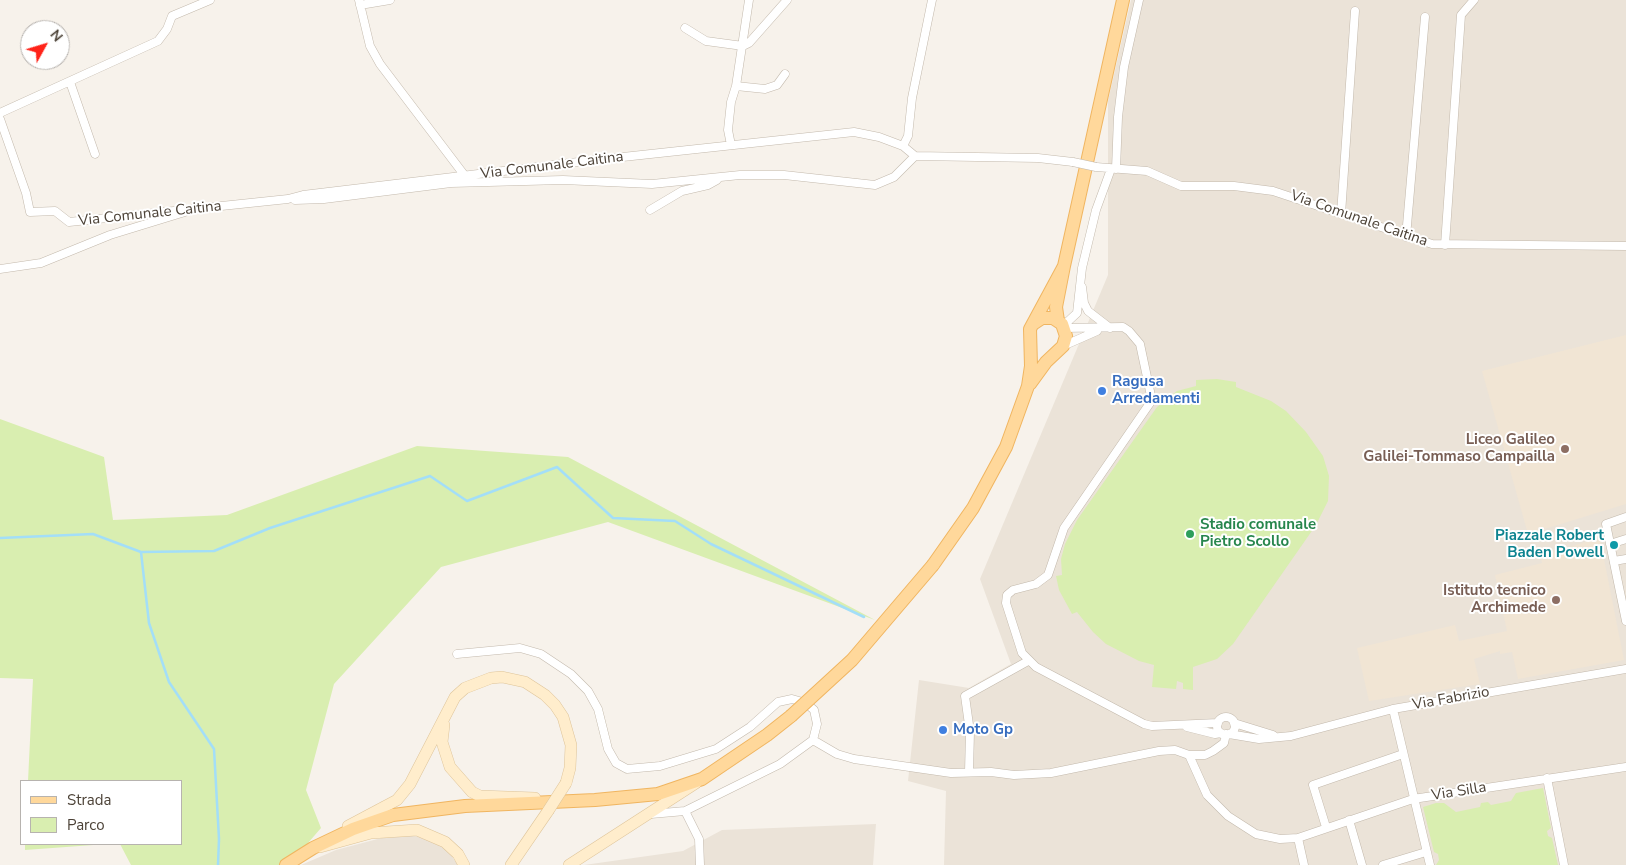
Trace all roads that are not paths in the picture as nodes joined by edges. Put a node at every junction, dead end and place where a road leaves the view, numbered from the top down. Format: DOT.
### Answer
graph roads {
  1 [pos="210,0"];
  2 [pos="390,0"];
  3 [pos="749,0"];
  4 [pos="787,0"];
  5 [pos="932,0"];
  6 [pos="1123,0"];
  7 [pos="1139,0"];
  8 [pos="1474,0"];
  9 [pos="359,2"];
  10 [pos="1354,11"];
  11 [pos="1424,16"];
  12 [pos="685,28"];
  13 [pos="743,46"];
  14 [pos="785,74"];
  15 [pos="70,82"];
  16 [pos="736,86"];
  17 [pos="0,113"];
  18 [pos="0,119"];
  19 [pos="731,145"];
  20 [pos="903,146"];
  21 [pos="95,154"];
  22 [pos="915,156"];
  23 [pos="1114,169"];
  24 [pos="494,172"];
  25 [pos="465,176"];
  26 [pos="719,178"];
  27 [pos="500,182"];
  28 [pos="288,199"];
  29 [pos="191,210"];
  30 [pos="650,210"];
  31 [pos="1341,214"];
  32 [pos="1406,237"];
  33 [pos="1445,246"];
  34 [pos="1626,246"];
  35 [pos="1064,266"];
  36 [pos="0,269"];
  37 [pos="1081,274"];
  38 [pos="1033,324"];
  39 [pos="1062,325"];
  40 [pos="1107,328"];
  41 [pos="1031,346"];
  42 [pos="1058,350"];
  43 [pos="1028,386"];
  44 [pos="1626,517"];
  45 [pos="1626,539"];
  46 [pos="1610,544"];
  47 [pos="1626,559"];
  48 [pos="1614,562"];
  49 [pos="1626,621"];
  50 [pos="457,654"];
  51 [pos="1028,661"];
  52 [pos="1626,669"];
  53 [pos="449,706"];
  54 [pos="1393,709"];
  55 [pos="1218,723"];
  56 [pos="1234,723"];
  57 [pos="1180,725"];
  58 [pos="1225,734"];
  59 [pos="1278,736"];
  60 [pos="813,740"];
  61 [pos="1402,754"];
  62 [pos="1189,755"];
  63 [pos="1626,767"];
  64 [pos="969,772"];
  65 [pos="1547,778"];
  66 [pos="702,779"];
  67 [pos="1413,799"];
  68 [pos="595,800"];
  69 [pos="685,811"];
  70 [pos="651,814"];
  71 [pos="1349,820"];
  72 [pos="1326,827"];
  73 [pos="1298,838"];
  74 [pos="314,848"];
  75 [pos="1426,852"];
  76 [pos="286,865"];
  77 [pos="464,865"];
  78 [pos="511,865"];
  79 [pos="569,865"];
  80 [pos="700,865"];
  81 [pos="1304,865"];
  82 [pos="1362,865"];
  83 [pos="1383,865"];
  84 [pos="1430,865"];
  85 [pos="1564,865"];
  1 -- 15 [label="street"];
  2 -- 9 [label="street"];
  3 -- 13 [label="street"];
  4 -- 13 [label="street"];
  5 -- 20 [label="street"];
  6 -- 35 [label="main road"];
  7 -- 23 [label="street"];
  8 -- 33 [label="street"];
  9 -- 25 [label="street"];
  10 -- 31 [label="street"];
  11 -- 32 [label="street"];
  12 -- 13 [label="street"];
  13 -- 16 [label="street"];
  14 -- 16 [label="street"];
  15 -- 17 [label="street"];
  15 -- 21 [label="street"];
  16 -- 19 [label="street"];
  18 -- 29 [label="street, Via Comunale Caitina"];
  19 -- 20 [label="street, Via Comunale Caitina"];
  19 -- 24 [label="street, Via Comunale Caitina"];
  20 -- 22 [label="street, Via Comunale Caitina"];
  22 -- 23 [label="street, Via Comunale Caitina, bridge"];
  22 -- 26 [label="street"];
  23 -- 31 [label="street, Via Comunale Caitina"];
  23 -- 37 [label="street"];
  24 -- 25 [label="street, Via Comunale Caitina"];
  24 -- 27 [label="street"];
  25 -- 28 [label="street, Via Comunale Caitina"];
  26 -- 27 [label="street"];
  26 -- 30 [label="street"];
  27 -- 28 [label="street"];
  28 -- 29 [label="street, Via Comunale Caitina"];
  29 -- 36 [label="street"];
  31 -- 32 [label="street, Via Comunale Caitina"];
  32 -- 33 [label="street, Via Comunale Caitina"];
  33 -- 34 [label="street, Via Comunale Caitina"];
  35 -- 38 [label="main road"];
  35 -- 39 [label="main road"];
  37 -- 39 [label="street"];
  37 -- 40 [label="street"];
  38 -- 39 [label="main road"];
  38 -- 41 [label="main road"];
  39 -- 40 [label="street"];
  39 -- 42 [label="main road"];
  40 -- 42 [label="street"];
  40 -- 51 [label="street"];
  41 -- 42 [label="main road"];
  41 -- 43 [label="main road"];
  42 -- 43 [label="main road"];
  43 -- 66 [label="main road, bridge"];
  44 -- 46 [label="street"];
  45 -- 46 [label="street"];
  46 -- 48 [label="street"];
  47 -- 48 [label="street"];
  48 -- 49 [label="street"];
  50 -- 60 [label="street"];
  51 -- 57 [label="street"];
  51 -- 64 [label="street"];
  52 -- 54 [label="street, Via Fabrizio"];
  53 -- 68 [label="main road"];
  53 -- 74 [label="main road"];
  53 -- 78 [label="main road, bridge"];
  54 -- 59 [label="street, Via Fabrizio"];
  54 -- 61 [label="street"];
  55 -- 56 [label="street"];
  55 -- 57 [label="street"];
  55 -- 58 [label="street"];
  56 -- 58 [label="street"];
  56 -- 59 [label="street"];
  57 -- 58 [label="street, Via Fabrizio"];
  58 -- 59 [label="street, Via Fabrizio"];
  58 -- 62 [label="street"];
  60 -- 64 [label="street"];
  60 -- 69 [label="street"];
  61 -- 67 [label="street"];
  61 -- 72 [label="street"];
  62 -- 64 [label="street"];
  62 -- 73 [label="street"];
  63 -- 65 [label="street, Via Silla"];
  65 -- 67 [label="street, Via Silla"];
  65 -- 85 [label="street"];
  66 -- 68 [label="main road"];
  66 -- 70 [label="main road"];
  67 -- 71 [label="street, Via Silla"];
  67 -- 75 [label="street"];
  68 -- 74 [label="main road"];
  69 -- 70 [label="street"];
  69 -- 80 [label="street"];
  70 -- 79 [label="main road"];
  71 -- 72 [label="street, Via Silla"];
  71 -- 82 [label="street"];
  72 -- 73 [label="street, Via Silla"];
  73 -- 81 [label="street"];
  74 -- 76 [label="main road"];
  74 -- 77 [label="main road"];
  75 -- 83 [label="street"];
  75 -- 84 [label="street"];
}
